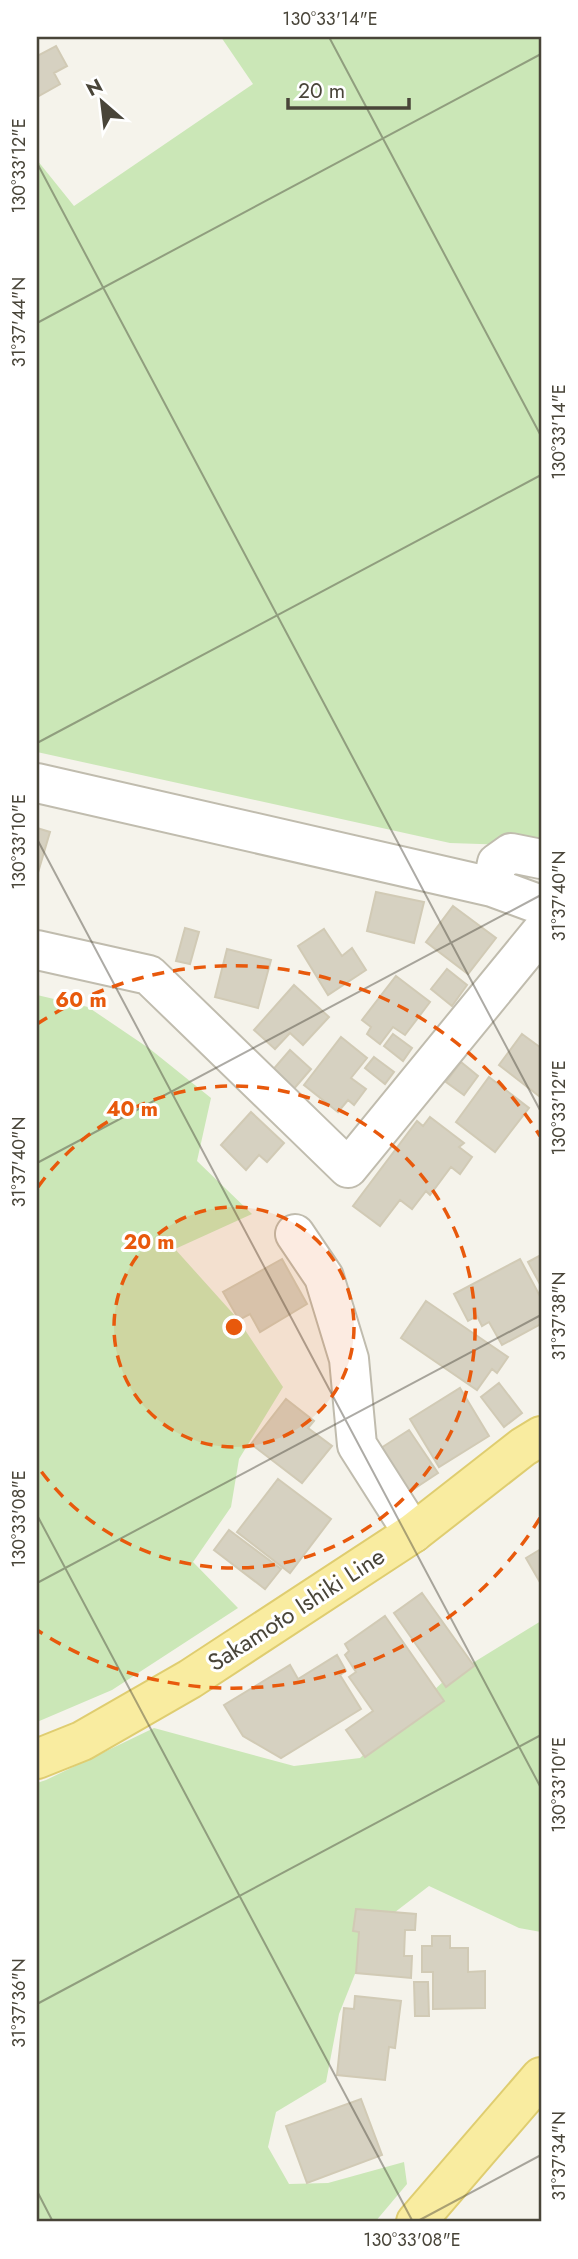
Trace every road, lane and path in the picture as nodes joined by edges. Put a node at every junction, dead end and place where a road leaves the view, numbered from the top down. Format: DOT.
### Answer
graph roads {
  1 [pos="37,783"];
  2 [pos="541,859"];
  3 [pos="492,887"];
  4 [pos="541,905"];
  5 [pos="541,932"];
  6 [pos="37,950"];
  7 [pos="295,1234"];
  8 [pos="541,1437"];
  9 [pos="413,1533"];
  10 [pos="37,1759"];
  11 [pos="541,2077"];
  12 [pos="416,2222"];
  1 -- 3 [label="street"];
  2 -- 3 [label="street"];
  3 -- 4 [label="street"];
  5 -- 6 [label="street"];
  7 -- 9 [label="street"];
  8 -- 9 [label="main road, Sakamoto Ishiki Line"];
  9 -- 10 [label="main road, Sakamoto Ishiki Line"];
  11 -- 12 [label="main road"];
}
